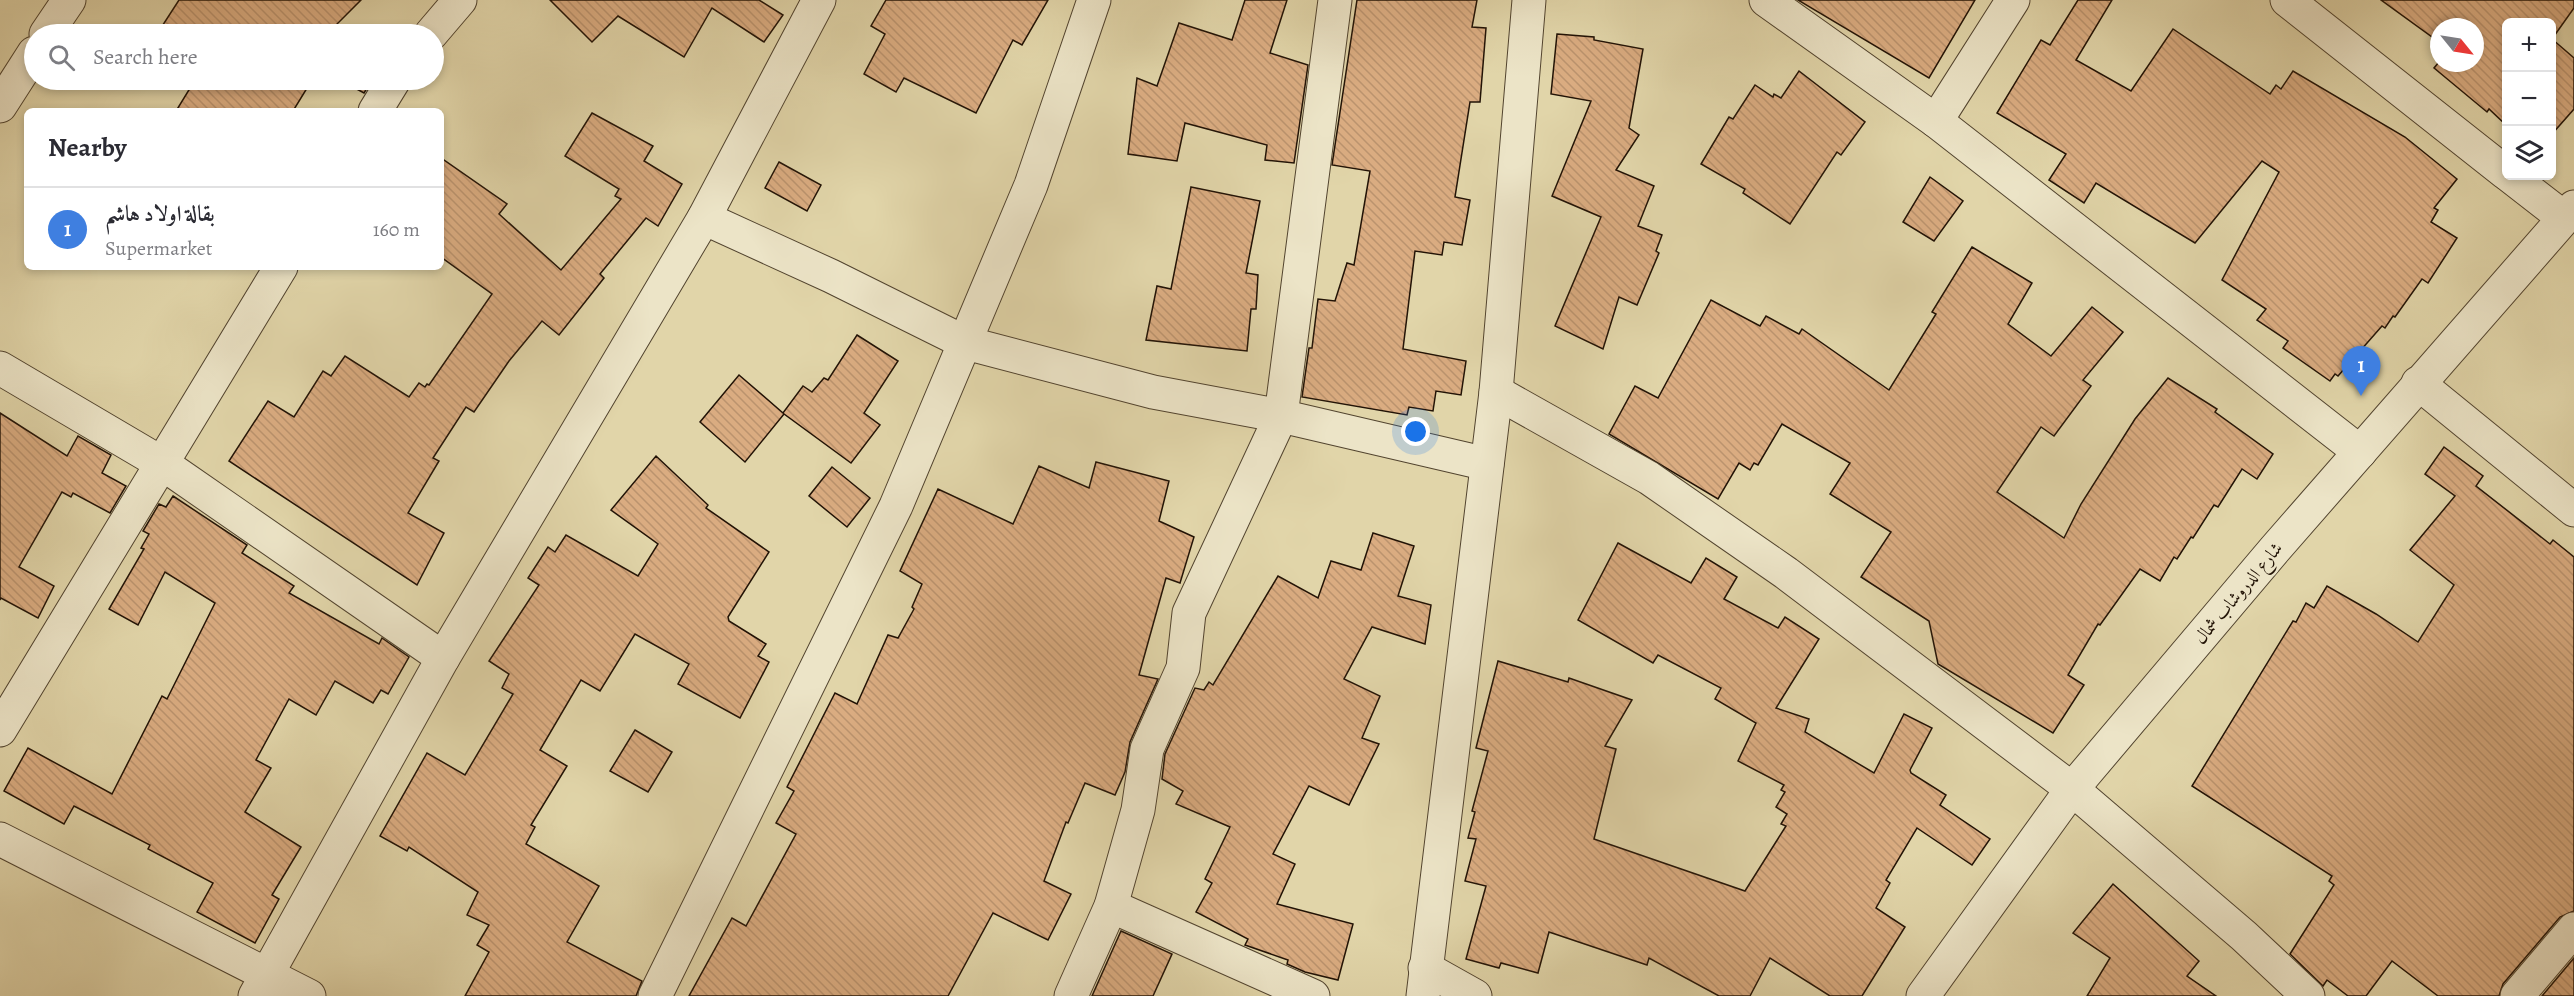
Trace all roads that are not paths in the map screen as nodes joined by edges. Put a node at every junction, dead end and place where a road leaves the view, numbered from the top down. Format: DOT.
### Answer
graph roads {
  1 [pos="69,0"];
  2 [pos="460,0"];
  3 [pos="819,0"];
  4 [pos="1094,0"];
  5 [pos="1335,0"];
  6 [pos="1529,0"];
  7 [pos="1766,0"];
  8 [pos="2013,0"];
  9 [pos="2287,0"];
  10 [pos="53,24"];
  11 [pos="440,24"];
  12 [pos="24,69"];
  13 [pos="388,90"];
  14 [pos="0,106"];
  15 [pos="377,108"];
  16 [pos="1936,122"];
  17 [pos="2502,169"];
  18 [pos="2517,180"];
  19 [pos="2569,212"];
  20 [pos="704,218"];
  21 [pos="279,270"];
  22 [pos="966,343"];
  23 [pos="0,368"];
  24 [pos="2418,383"];
  25 [pos="1496,392"];
  26 [pos="1281,416"];
  27 [pos="2360,452"];
  28 [pos="163,464"];
  29 [pos="1487,464"];
  30 [pos="2574,510"];
  31 [pos="443,658"];
  32 [pos="0,730"];
  33 [pos="2072,789"];
  34 [pos="0,839"];
  35 [pos="1112,906"];
  36 [pos="2574,929"];
  37 [pos="1424,982"];
  38 [pos="261,984"];
  39 [pos="309,996"];
  40 [pos="655,996"];
  41 [pos="1071,996"];
  42 [pos="1313,996"];
  43 [pos="1475,996"];
  44 [pos="1923,996"];
  45 [pos="2308,996"];
  46 [pos="2517,996"];
  1 -- 10 [label="street"];
  2 -- 11 [label="street"];
  3 -- 20 [label="street"];
  4 -- 22 [label="street"];
  5 -- 26 [label="street"];
  6 -- 25 [label="street"];
  7 -- 16 [label="street"];
  8 -- 16 [label="street"];
  9 -- 17 [label="street"];
  12 -- 14 [label="street"];
  13 -- 15 [label="street"];
  16 -- 27 [label="street"];
  18 -- 19 [label="street"];
  19 -- 24 [label="street, شارع الدروشاب شمال"];
  20 -- 22 [label="street"];
  20 -- 31 [label="street"];
  21 -- 28 [label="street"];
  22 -- 26 [label="street"];
  22 -- 40 [label="street"];
  23 -- 28 [label="street"];
  24 -- 27 [label="street, شارع الدروشاب شمال"];
  24 -- 30 [label="street"];
  25 -- 29 [label="street"];
  25 -- 33 [label="street"];
  26 -- 29 [label="street"];
  26 -- 35 [label="street"];
  27 -- 33 [label="street, شارع الدروشاب شمال"];
  28 -- 31 [label="street"];
  28 -- 32 [label="street"];
  29 -- 37 [label="street"];
  31 -- 38 [label="street"];
  33 -- 44 [label="street, شارع الدروشاب شمال"];
  33 -- 45 [label="street"];
  34 -- 38 [label="street"];
  35 -- 41 [label="street"];
  35 -- 42 [label="street"];
  36 -- 46 [label="street"];
  37 -- 43 [label="street"];
  38 -- 39 [label="street"];
}
